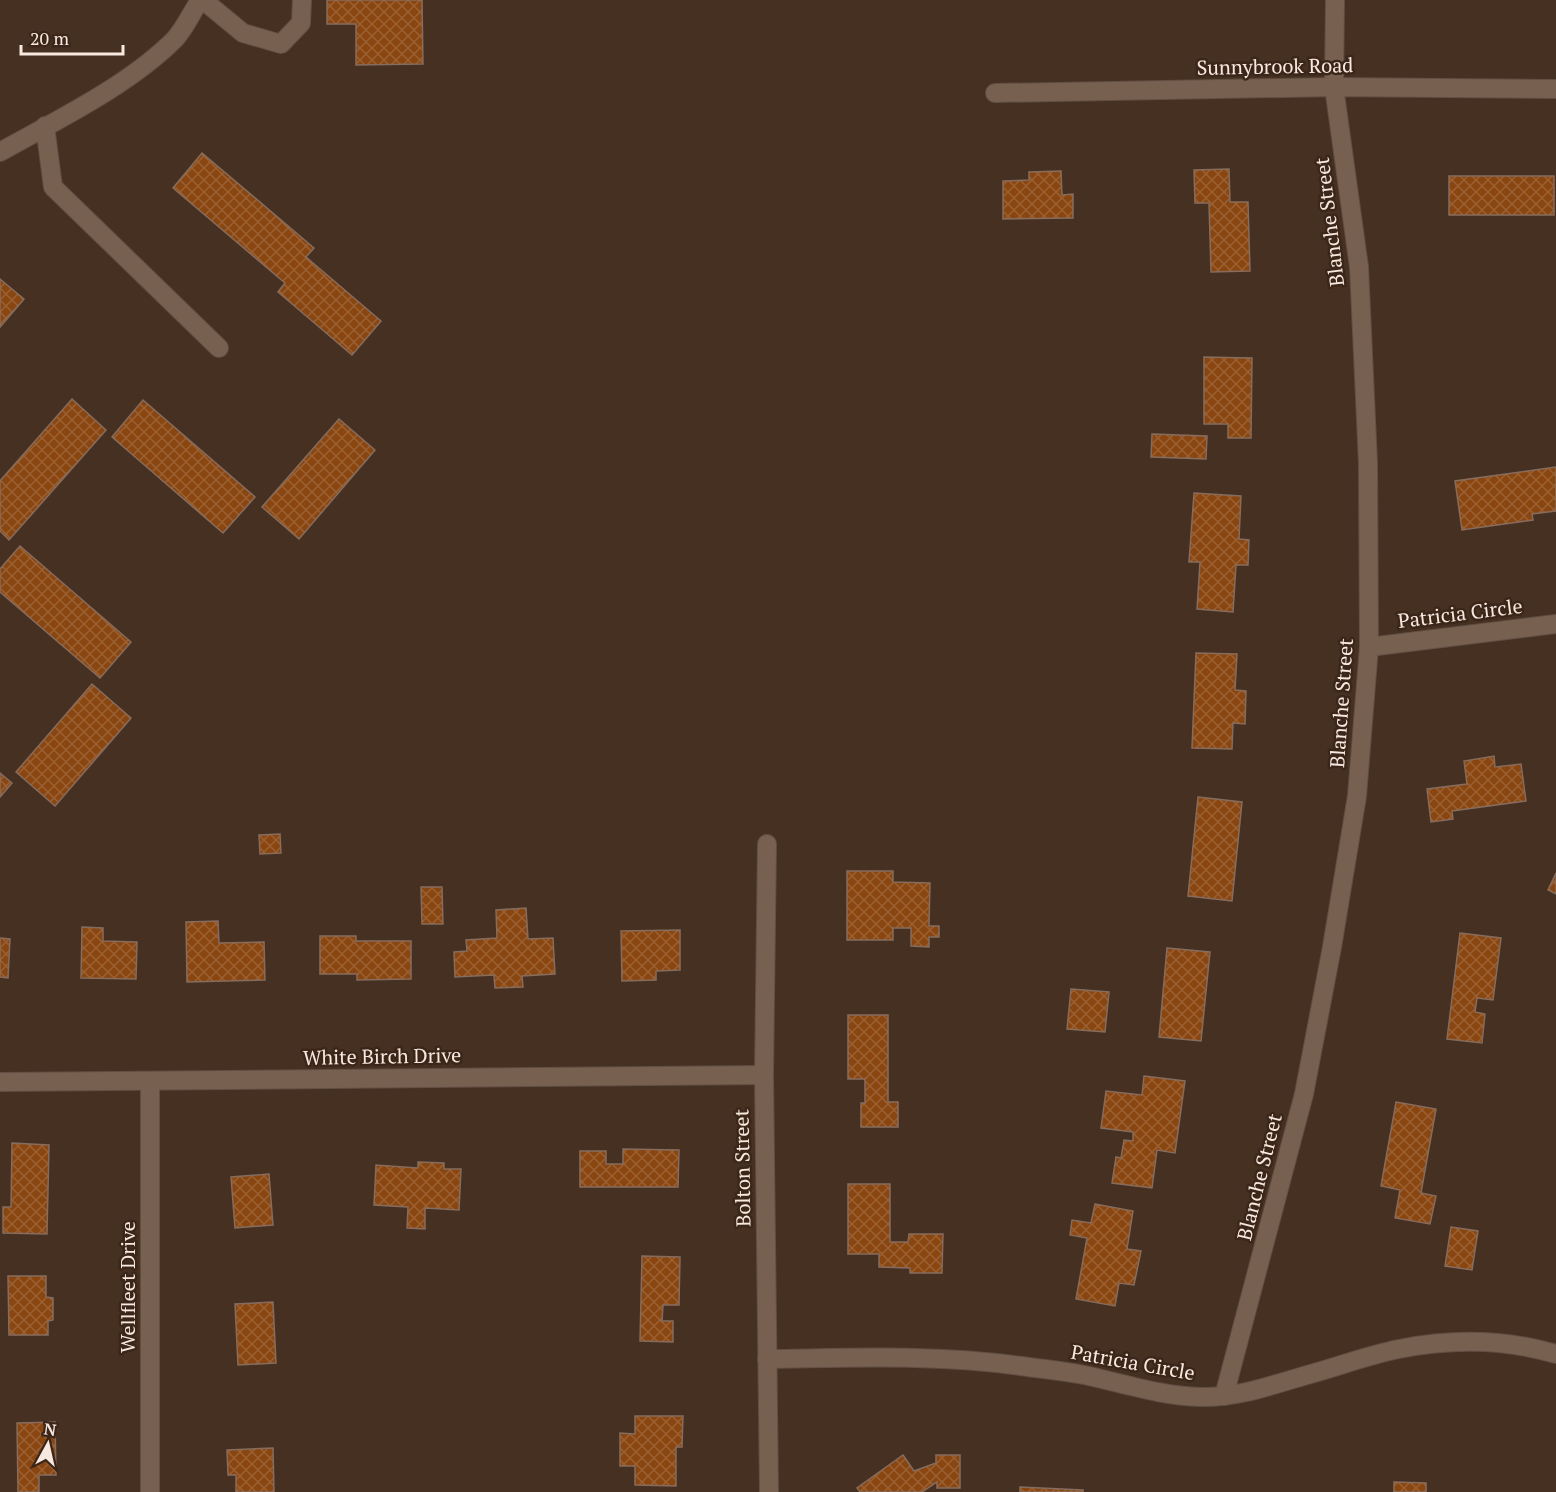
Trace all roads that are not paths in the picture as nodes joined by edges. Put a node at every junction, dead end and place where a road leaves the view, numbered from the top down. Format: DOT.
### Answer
graph roads {
  1 [pos="201,0"];
  2 [pos="302,0"];
  3 [pos="1335,0"];
  4 [pos="1334,87"];
  5 [pos="1556,89"];
  6 [pos="995,93"];
  7 [pos="45,126"];
  8 [pos="0,152"];
  9 [pos="219,348"];
  10 [pos="1556,624"];
  11 [pos="1369,647"];
  12 [pos="767,844"];
  13 [pos="764,1075"];
  14 [pos="150,1081"];
  15 [pos="0,1082"];
  16 [pos="1556,1354"];
  17 [pos="767,1359"];
  18 [pos="1224,1396"];
  19 [pos="150,1492"];
  20 [pos="769,1492"];
  1 -- 2 [label="street"];
  1 -- 7 [label="street"];
  3 -- 4 [label="street, Blanche Street"];
  4 -- 5 [label="street, Sunnybrook Road"];
  4 -- 6 [label="street, Sunnybrook Road"];
  4 -- 11 [label="street, Blanche Street"];
  7 -- 8 [label="street"];
  7 -- 9 [label="street"];
  10 -- 11 [label="street, Patricia Circle"];
  11 -- 18 [label="street, Blanche Street"];
  12 -- 13 [label="street, Bolton Street"];
  13 -- 14 [label="street, White Birch Drive"];
  13 -- 17 [label="street, Bolton Street"];
  14 -- 15 [label="street, White Birch Drive"];
  14 -- 19 [label="street, Wellfleet Drive"];
  16 -- 18 [label="street, Patricia Circle"];
  17 -- 18 [label="street, Patricia Circle"];
  17 -- 20 [label="street, Bolton Street"];
}
